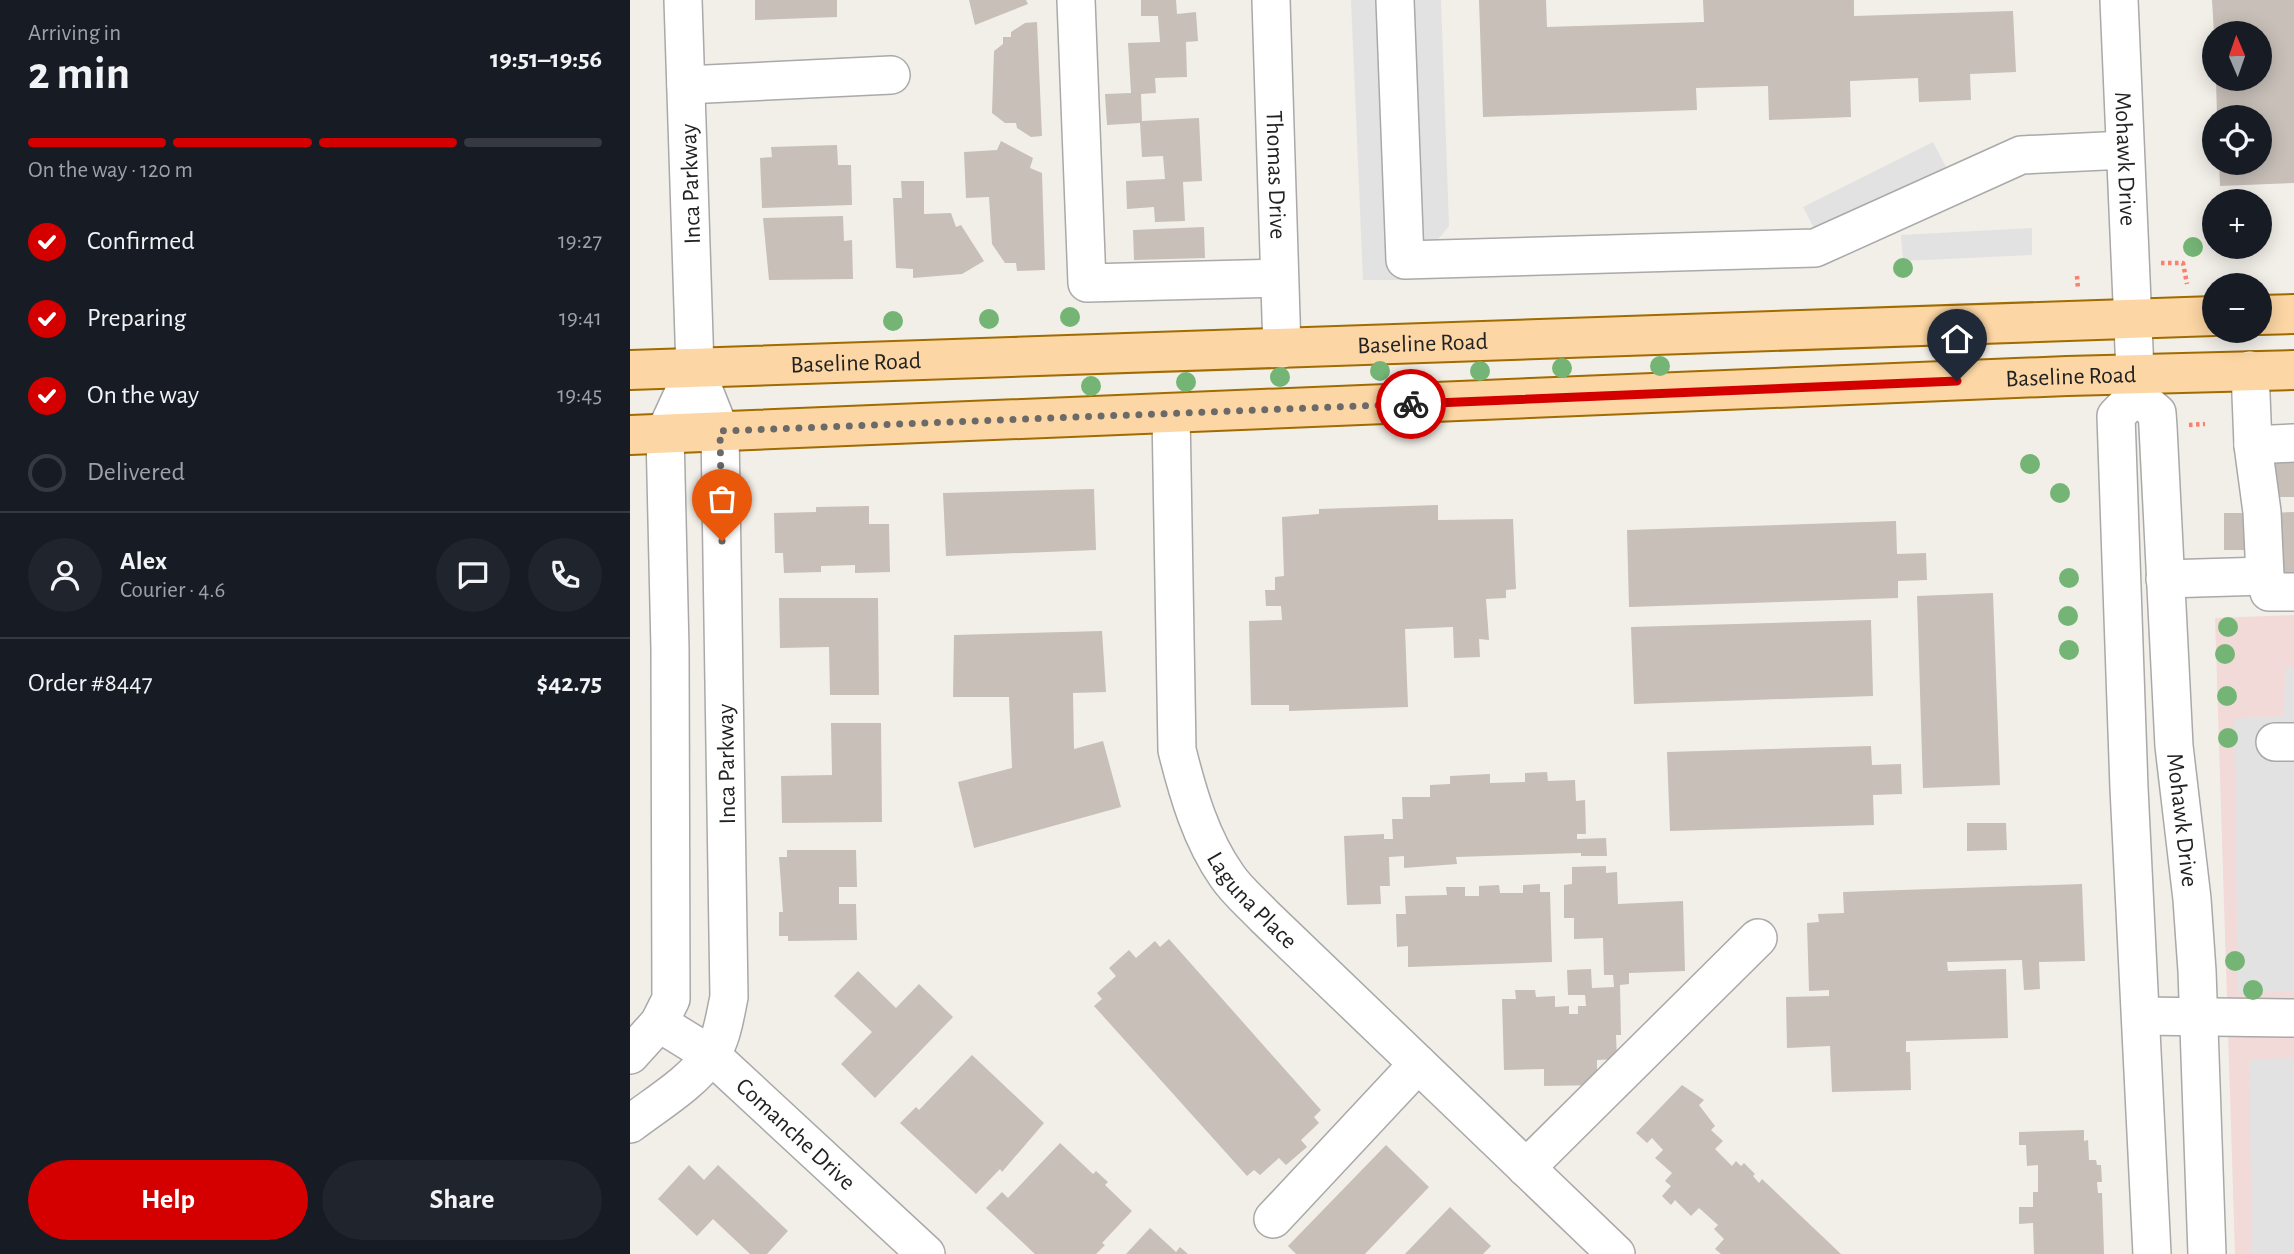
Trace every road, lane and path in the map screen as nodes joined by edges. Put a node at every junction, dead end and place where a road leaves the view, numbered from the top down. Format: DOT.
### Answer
graph roads {
  1 [pos="683,0"];
  2 [pos="1076,0"];
  3 [pos="1271,0"];
  4 [pos="1395,0"];
  5 [pos="2119,0"];
  6 [pos="891,75"];
  7 [pos="686,85"];
  8 [pos="2125,150"];
  9 [pos="1278,278"];
  10 [pos="2294,314"];
  11 [pos="2272,315"];
  12 [pos="2202,316"];
  13 [pos="2134,318"];
  14 [pos="1282,349"];
  15 [pos="695,368"];
  16 [pos="630,370"];
  17 [pos="2250,370"];
  18 [pos="2294,370"];
  19 [pos="2135,385"];
  20 [pos="1171,412"];
  21 [pos="720,431"];
  22 [pos="648,434"];
  23 [pos="2294,443"];
  24 [pos="2253,445"];
  25 [pos="2165,579"];
  26 [pos="2279,584"];
  27 [pos="1758,938"];
  28 [pos="2141,1016"];
  29 [pos="2294,1018"];
  30 [pos="2198,1019"];
  31 [pos="659,1023"];
  32 [pos="630,1055"];
  33 [pos="711,1055"];
  34 [pos="1418,1063"];
  35 [pos="630,1124"];
  36 [pos="1526,1168"];
  37 [pos="1273,1219"];
  38 [pos="926,1254"];
  39 [pos="1616,1254"];
  40 [pos="2152,1254"];
  41 [pos="2207,1254"];
  1 -- 7 [label="street, Inca Parkway"];
  2 -- 9 [label="street"];
  3 -- 9 [label="street, Thomas Drive"];
  4 -- 8 [label="street"];
  5 -- 8 [label="street, Mohawk Drive"];
  6 -- 7 [label="street"];
  7 -- 15 [label="street, Inca Parkway"];
  8 -- 13 [label="street, Mohawk Drive"];
  9 -- 14 [label="street, Thomas Drive"];
  10 -- 11 [label="main road"];
  12 -- 13 [label="main road, Baseline Road"];
  13 -- 14 [label="main road, Baseline Road"];
  13 -- 19 [label="street, Mohawk Drive"];
  14 -- 15 [label="main road, Baseline Road"];
  15 -- 16 [label="main road, Baseline Road"];
  15 -- 21 [label="street, Inca Parkway"];
  15 -- 22 [label="street, Inca Parkway"];
  17 -- 18 [label="main road, Baseline Road"];
  17 -- 19 [label="main road, Baseline Road"];
  17 -- 24 [label="street"];
  19 -- 20 [label="main road, Baseline Road"];
  19 -- 25 [label="street, Mohawk Drive"];
  19 -- 28 [label="street, Mohawk Drive"];
  20 -- 21 [label="main road, Baseline Road"];
  20 -- 34 [label="street, Laguna Place"];
  21 -- 22 [label="main road, Baseline Road"];
  21 -- 33 [label="street, Inca Parkway"];
  22 -- 31 [label="street, Inca Parkway"];
  23 -- 24 [label="street"];
  24 -- 26 [label="street"];
  25 -- 26 [label="street"];
  25 -- 30 [label="street, Mohawk Drive"];
  27 -- 36 [label="street"];
  28 -- 30 [label="street"];
  28 -- 40 [label="street, Mohawk Drive"];
  29 -- 30 [label="street"];
  30 -- 41 [label="street, Mohawk Drive"];
  31 -- 32 [label="street, Inca Parkway"];
  31 -- 33 [label="street, Comanche Drive"];
  33 -- 35 [label="street, Inca Parkway"];
  33 -- 38 [label="street, Comanche Drive"];
  34 -- 36 [label="street, Laguna Place"];
  34 -- 37 [label="street"];
  36 -- 39 [label="street, Laguna Place"];
}
